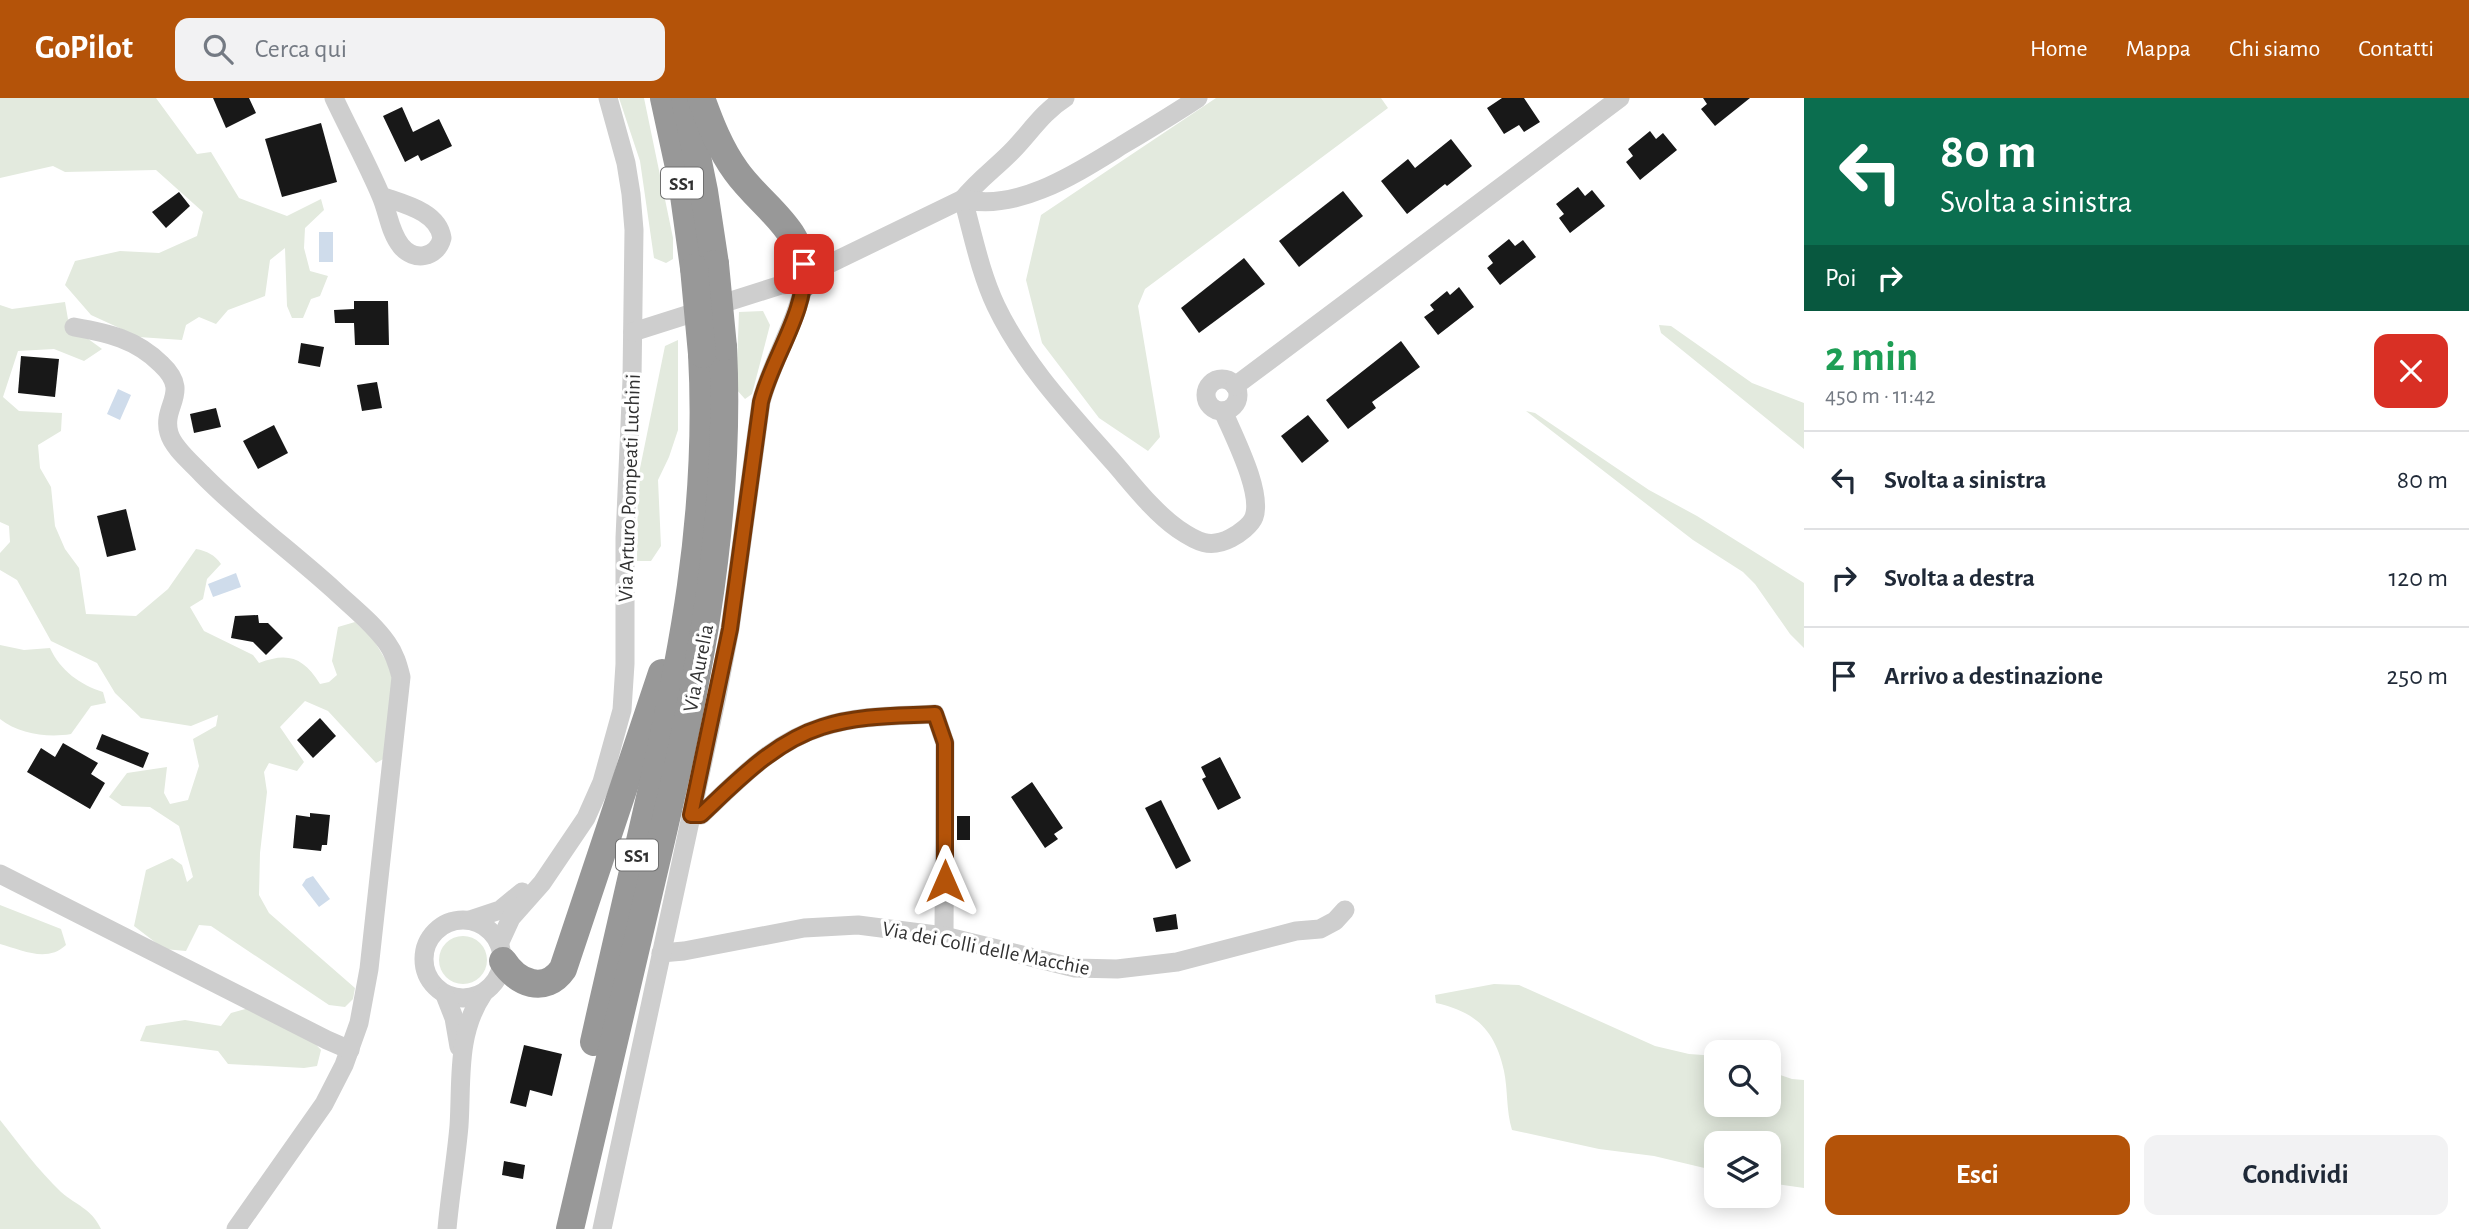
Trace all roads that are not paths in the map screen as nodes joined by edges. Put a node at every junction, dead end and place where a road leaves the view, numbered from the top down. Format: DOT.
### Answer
graph roads {
  1 [pos="334,98"];
  2 [pos="608,98"];
  3 [pos="664,98"];
  4 [pos="685,98"];
  5 [pos="701,98"];
  6 [pos="1065,98"];
  7 [pos="1198,98"];
  8 [pos="1620,98"];
  9 [pos="381,196"];
  10 [pos="964,199"];
  11 [pos="827,265"];
  12 [pos="704,266"];
  13 [pos="804,283"];
  14 [pos="75,327"];
  15 [pos="633,332"];
  16 [pos="713,350"];
  17 [pos="1234,386"];
  18 [pos="1223,411"];
  19 [pos="703,478"];
  20 [pos="691,815"];
  21 [pos="554,864"];
  22 [pos="0,874"];
  23 [pos="1345,910"];
  24 [pos="470,920"];
  25 [pos="944,936"];
  26 [pos="501,952"];
  27 [pos="661,953"];
  28 [pos="483,994"];
  29 [pos="445,995"];
  30 [pos="350,1050"];
  31 [pos="461,1067"];
  32 [pos="236,1229"];
  33 [pos="447,1229"];
  34 [pos="551,1229"];
  35 [pos="570,1229"];
  36 [pos="602,1229"];
  1 -- 9 [label="street"];
  2 -- 15 [label="street, Via Arturo Pompeati Luchini"];
  3 -- 12 [label="highway, Via Aurelia / SS1"];
  4 -- 12 [label="highway, Via Aurelia / SS1"];
  5 -- 13 [label="highway"];
  6 -- 10 [label="street"];
  7 -- 10 [label="street"];
  8 -- 17 [label="street"];
  10 -- 11 [label="street"];
  10 -- 18 [label="street"];
  12 -- 16 [label="highway, Via Aurelia / SS1, bridge"];
  13 -- 15 [label="street"];
  13 -- 20 [label="street"];
  14 -- 30 [label="street"];
  15 -- 21 [label="street, Via Arturo Pompeati Luchini"];
  16 -- 19 [label="highway, Via Aurelia / SS1"];
  16 -- 35 [label="highway, Via Aurelia / SS1"];
  17 -- 18 [label="street"];
  17 -- 18 [label="street"];
  19 -- 26 [label="highway"];
  19 -- 34 [label="highway, Via Aurelia / SS1"];
  20 -- 25 [label="street"];
  20 -- 27 [label="street"];
  21 -- 24 [label="street, Via Arturo Pompeati Luchini"];
  21 -- 26 [label="street, Via Arturo Pompeati Luchini"];
  22 -- 30 [label="street"];
  23 -- 25 [label="street, Via dei Colli delle Macchie"];
  24 -- 26 [label="street"];
  24 -- 29 [label="street"];
  25 -- 27 [label="street, Via dei Colli delle Macchie"];
  26 -- 28 [label="street"];
  27 -- 36 [label="street"];
  28 -- 29 [label="street"];
  28 -- 31 [label="street"];
  29 -- 31 [label="street"];
  30 -- 32 [label="street"];
  31 -- 33 [label="street"];
}
